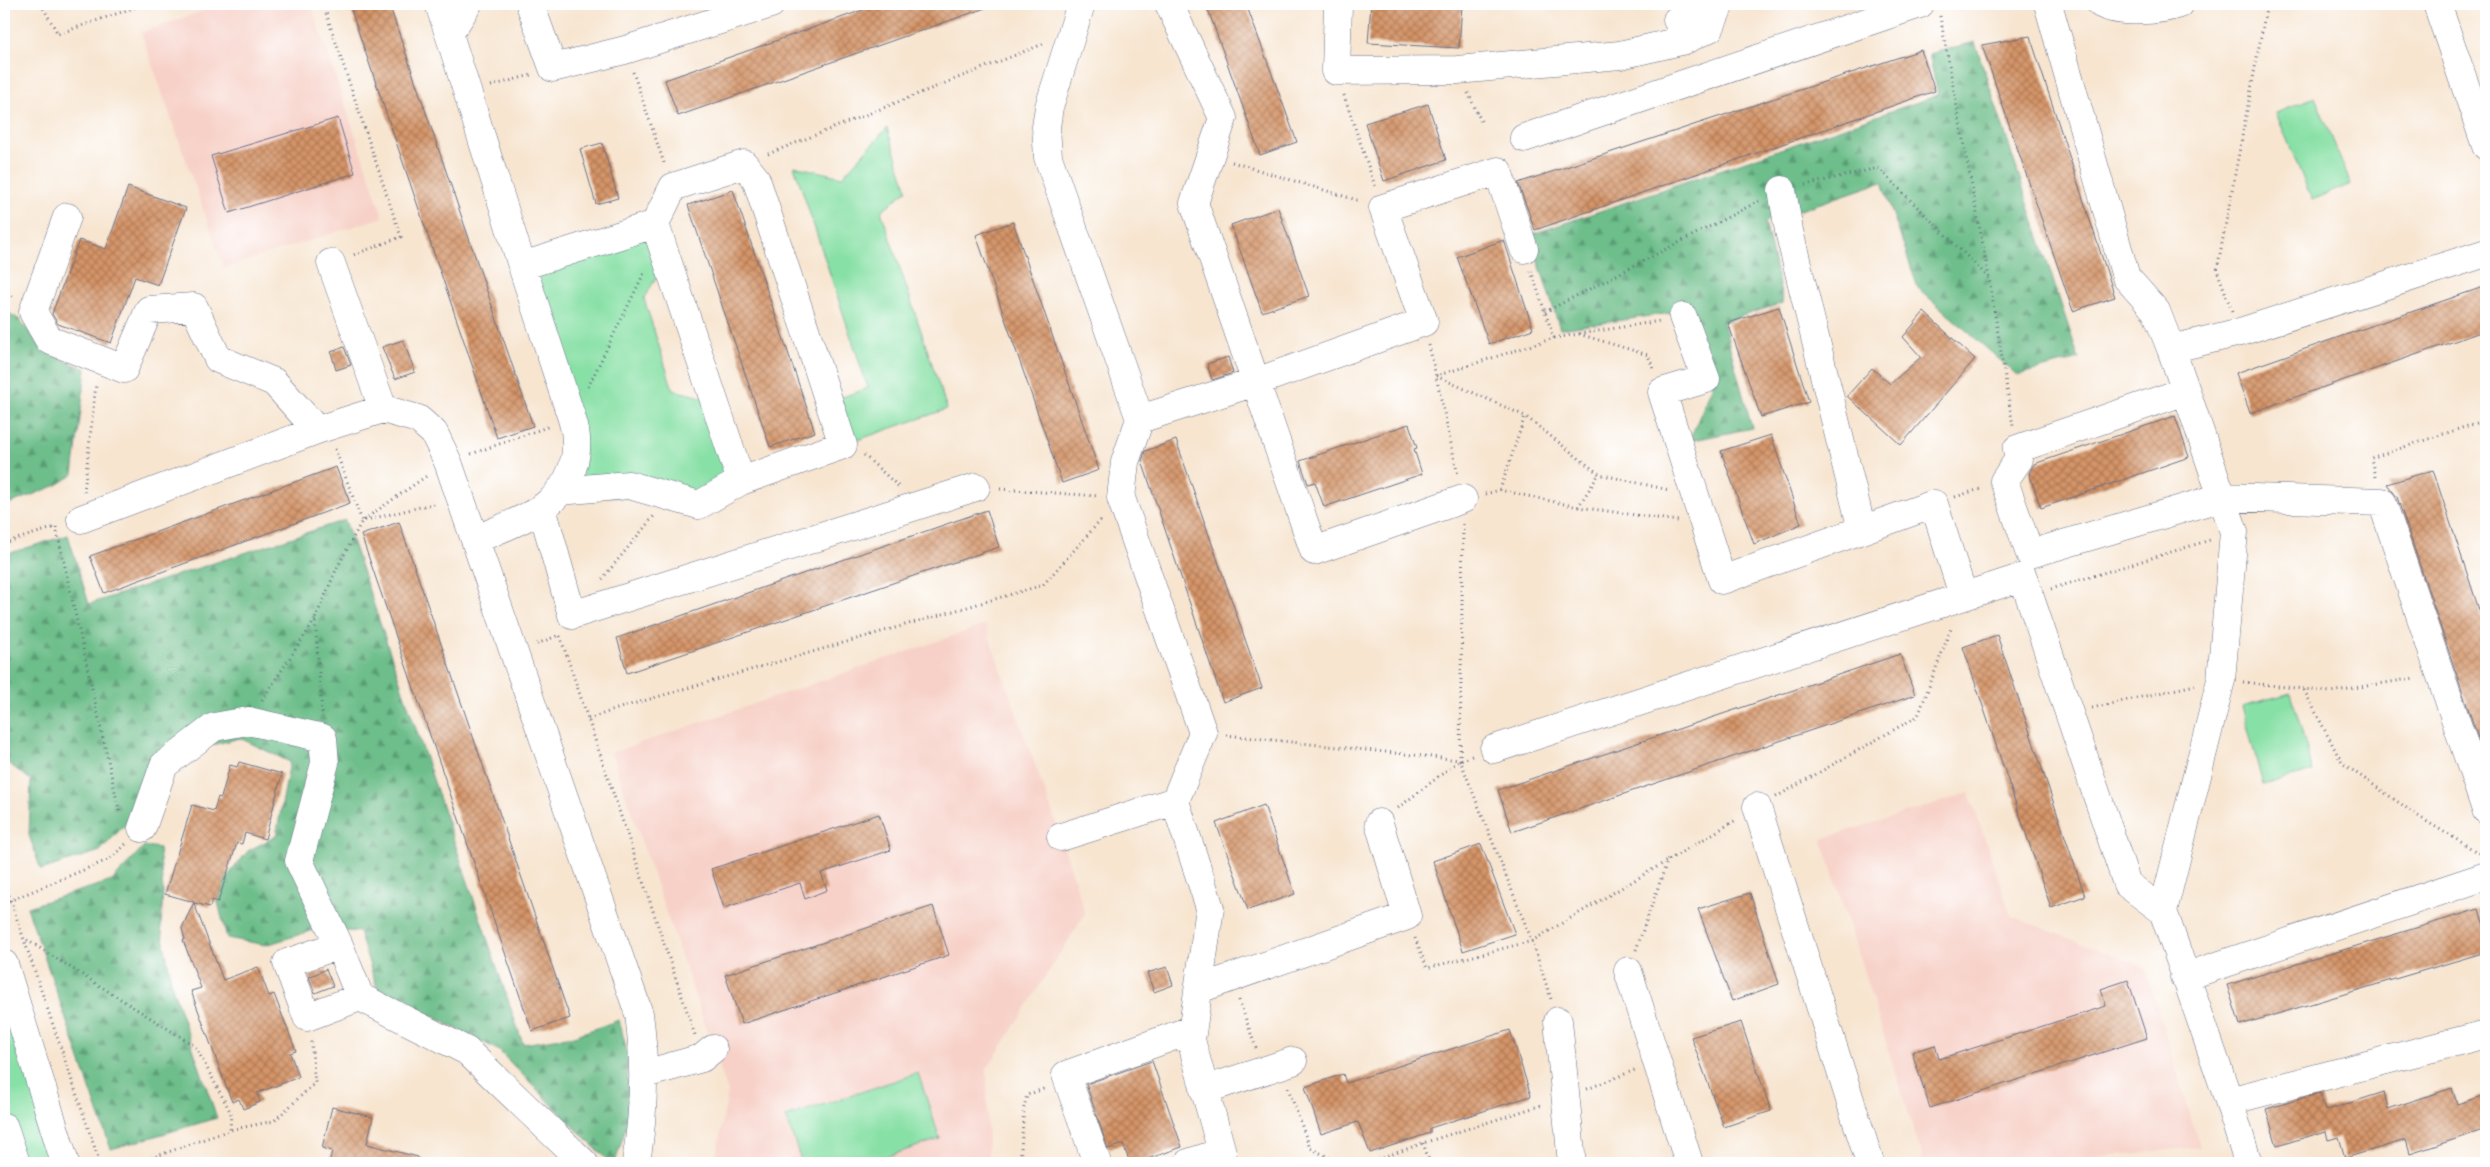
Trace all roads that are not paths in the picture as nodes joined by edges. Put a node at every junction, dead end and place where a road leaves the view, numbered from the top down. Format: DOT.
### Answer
graph roads {
  1 [pos="439,4"];
  2 [pos="468,4"];
  3 [pos="530,4"];
  4 [pos="771,4"];
  5 [pos="1081,4"];
  6 [pos="1169,4"];
  7 [pos="1338,4"];
  8 [pos="1704,4"];
  9 [pos="1720,4"];
  10 [pos="2048,4"];
  11 [pos="2101,4"];
  12 [pos="2179,4"];
  13 [pos="2437,4"];
  14 [pos="1930,9"];
  15 [pos="1677,20"];
  16 [pos="450,34"];
  17 [pos="1524,138"];
  18 [pos="2486,146"];
  19 [pos="1782,190"];
  20 [pos="67,217"];
  21 [pos="658,232"];
  22 [pos="1524,249"];
  23 [pos="2486,253"];
  24 [pos="331,263"];
  25 [pos="522,266"];
  26 [pos="1683,317"];
  27 [pos="2171,349"];
  28 [pos="1256,382"];
  29 [pos="2186,391"];
  30 [pos="383,409"];
  31 [pos="1140,420"];
  32 [pos="322,429"];
  33 [pos="741,480"];
  34 [pos="976,488"];
  35 [pos="2222,497"];
  36 [pos="1463,499"];
  37 [pos="551,500"];
  38 [pos="81,519"];
  39 [pos="1862,530"];
  40 [pos="475,540"];
  41 [pos="1963,595"];
  42 [pos="1482,753"];
  43 [pos="1175,801"];
  44 [pos="1757,808"];
  45 [pos="2486,810"];
  46 [pos="1379,823"];
  47 [pos="133,826"];
  48 [pos="1061,836"];
  49 [pos="2486,876"];
  50 [pos="2163,911"];
  51 [pos="339,945"];
  52 [pos="4,964"];
  53 [pos="1628,971"];
  54 [pos="2184,977"];
  55 [pos="1200,988"];
  56 [pos="360,997"];
  57 [pos="1558,1021"];
  58 [pos="1191,1030"];
  59 [pos="2486,1034"];
  60 [pos="708,1053"];
  61 [pos="1293,1061"];
  62 [pos="644,1074"];
  63 [pos="1204,1090"];
  64 [pos="2229,1100"];
  65 [pos="4,1127"];
  66 [pos="1223,1158"];
  67 [pos="16,1163"];
  68 [pos="65,1163"];
  69 [pos="584,1163"];
  70 [pos="636,1163"];
  71 [pos="1097,1163"];
  72 [pos="1188,1163"];
  73 [pos="1572,1163"];
  74 [pos="1689,1163"];
  75 [pos="1870,1163"];
  76 [pos="2248,1163"];
  1 -- 16 [label="main road"];
  2 -- 16 [label="main road"];
  3 -- 4 [label="main road"];
  5 -- 31 [label="main road"];
  6 -- 28 [label="main road"];
  7 -- 9 [label="main road"];
  8 -- 15 [label="main road"];
  10 -- 27 [label="main road"];
  11 -- 12 [label="main road"];
  13 -- 18 [label="main road"];
  14 -- 17 [label="main road"];
  16 -- 25 [label="main road"];
  19 -- 39 [label="main road"];
  20 -- 32 [label="main road"];
  21 -- 25 [label="main road"];
  21 -- 33 [label="main road"];
  21 -- 33 [label="main road"];
  22 -- 28 [label="main road"];
  23 -- 27 [label="main road"];
  24 -- 30 [label="main road"];
  25 -- 37 [label="main road"];
  26 -- 39 [label="main road"];
  27 -- 29 [label="main road"];
  28 -- 31 [label="main road"];
  28 -- 36 [label="main road"];
  29 -- 35 [label="main road"];
  29 -- 35 [label="main road"];
  30 -- 32 [label="main road"];
  30 -- 40 [label="main road"];
  31 -- 43 [label="main road"];
  32 -- 38 [label="main road"];
  33 -- 37 [label="main road"];
  34 -- 37 [label="main road"];
  35 -- 45 [label="main road"];
  35 -- 50 [label="main road"];
  37 -- 40 [label="main road"];
  39 -- 41 [label="main road"];
  40 -- 62 [label="main road"];
  41 -- 42 [label="main road"];
  41 -- 50 [label="main road"];
  43 -- 48 [label="main road"];
  43 -- 55 [label="main road"];
  44 -- 75 [label="main road"];
  46 -- 55 [label="main road"];
  47 -- 51 [label="main road"];
  49 -- 54 [label="main road"];
  50 -- 54 [label="main road"];
  51 -- 56 [label="main road"];
  51 -- 56 [label="main road"];
  52 -- 68 [label="main road"];
  53 -- 74 [label="main road"];
  54 -- 64 [label="main road"];
  55 -- 58 [label="main road"];
  56 -- 69 [label="main road"];
  57 -- 73 [label="main road"];
  58 -- 63 [label="main road"];
  58 -- 71 [label="main road"];
  59 -- 64 [label="main road"];
  60 -- 62 [label="main road"];
  61 -- 63 [label="main road"];
  62 -- 70 [label="main road"];
  63 -- 66 [label="main road"];
  64 -- 76 [label="main road"];
  65 -- 67 [label="main road"];
  66 -- 72 [label="main road"];
}
